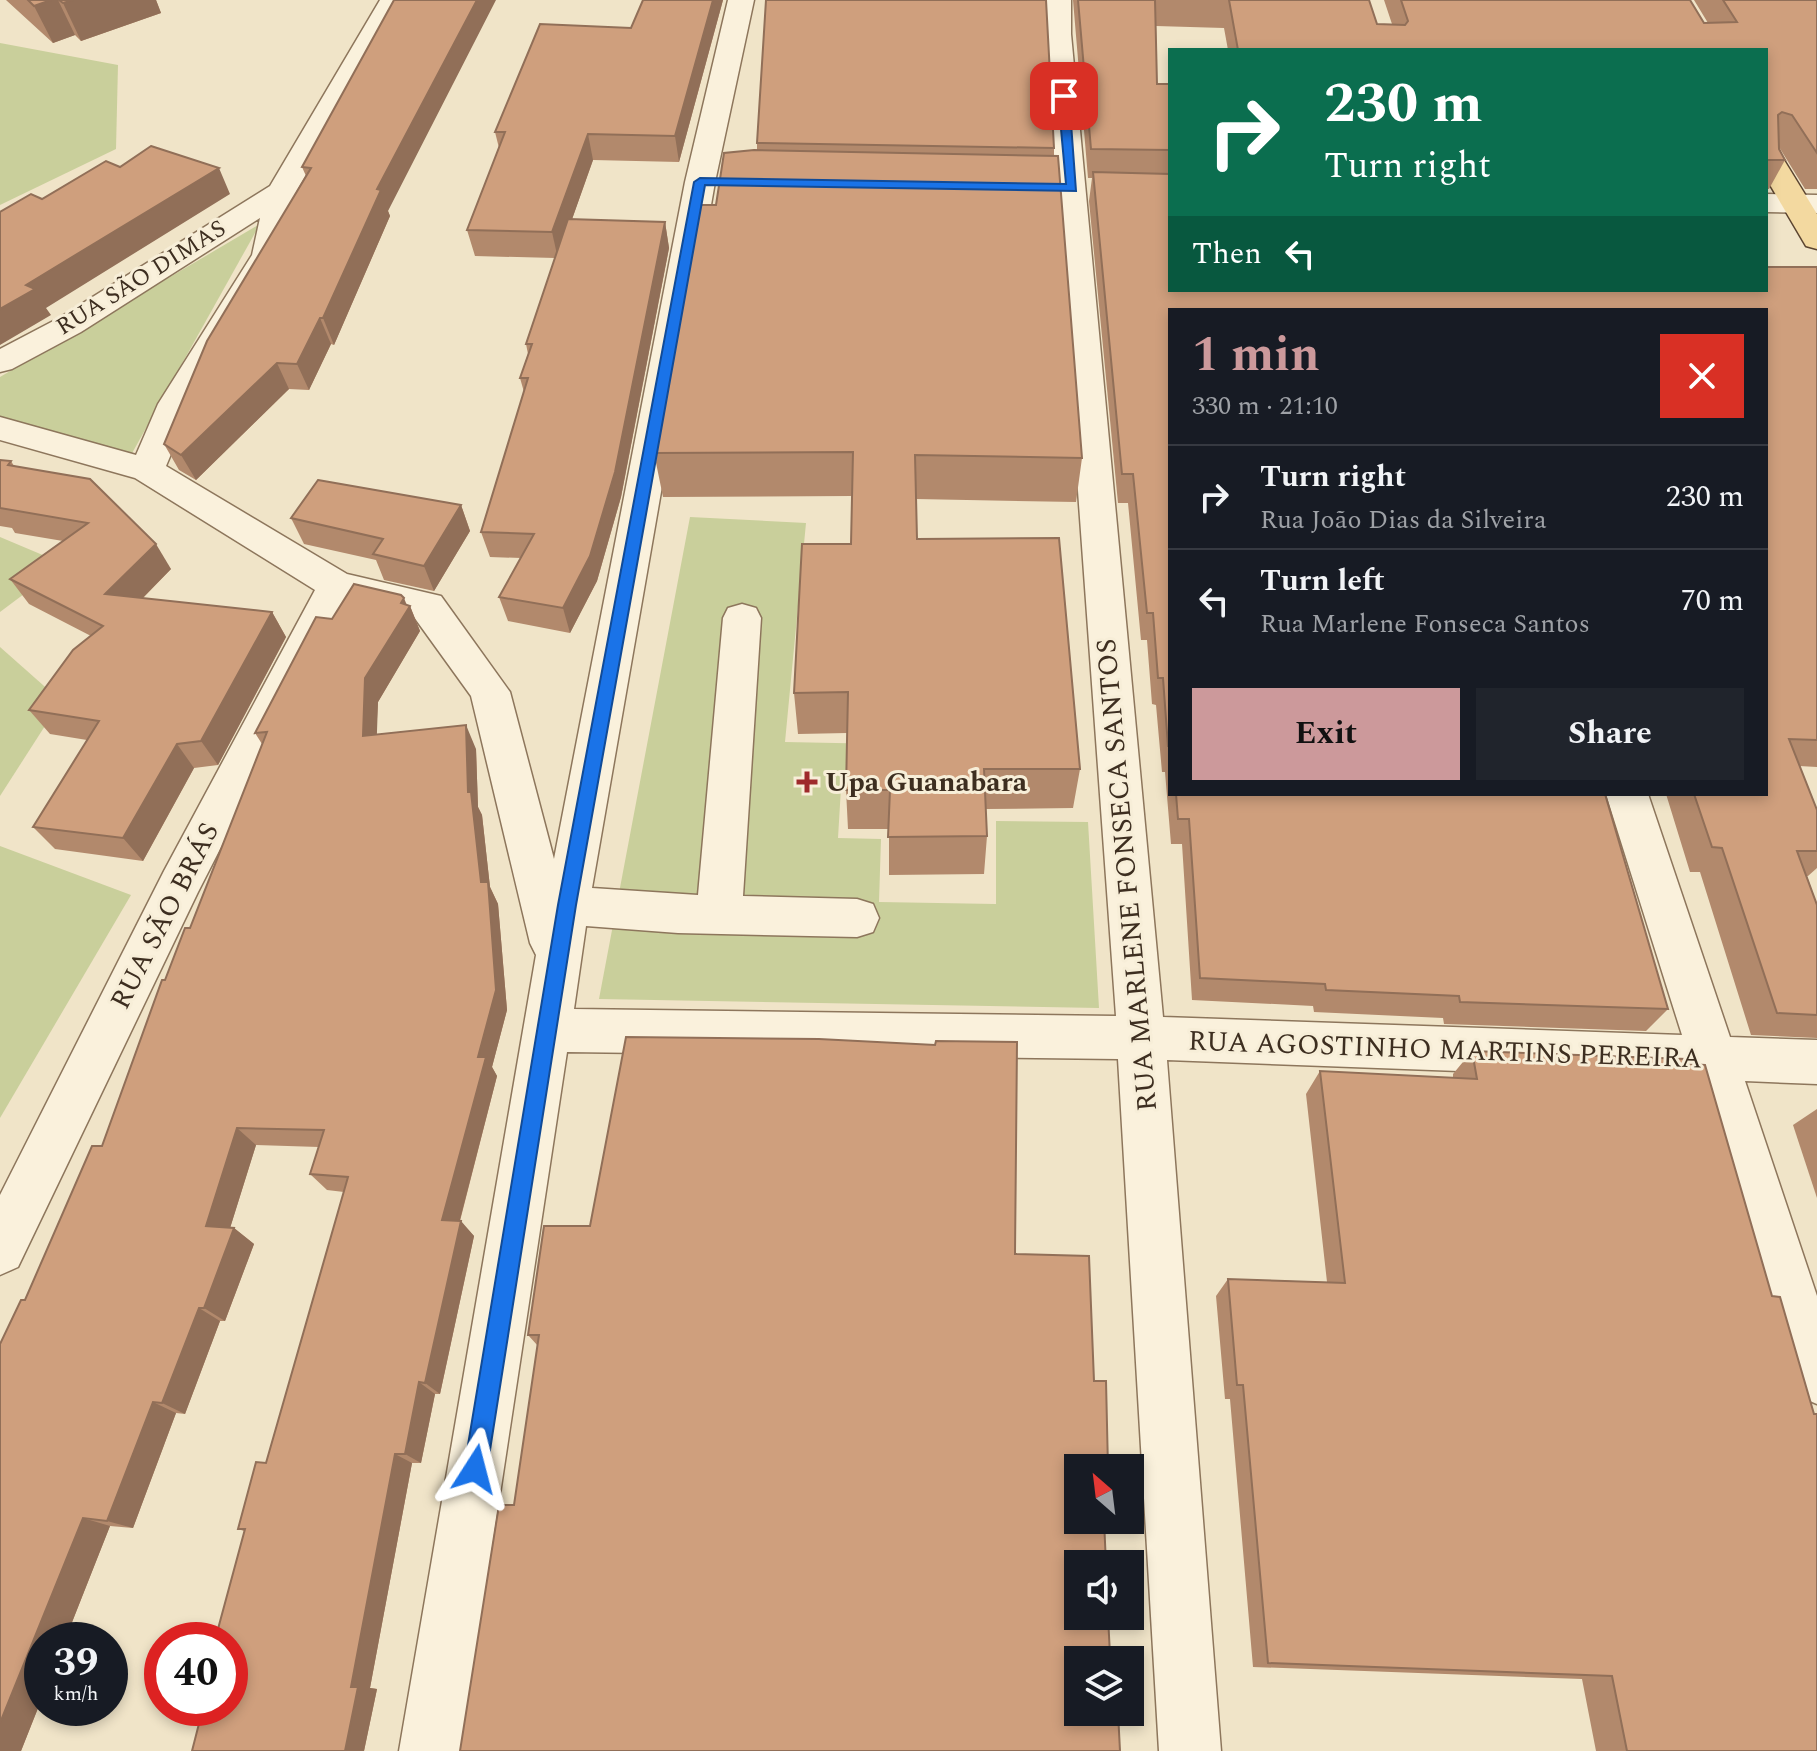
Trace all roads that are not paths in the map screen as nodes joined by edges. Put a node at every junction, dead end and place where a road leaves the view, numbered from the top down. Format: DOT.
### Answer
graph roads {
  1 [pos="393,0"];
  2 [pos="741,0"];
  3 [pos="1058,0"];
  4 [pos="1768,157"];
  5 [pos="281,192"];
  6 [pos="1792,203"];
  7 [pos="1817,240"];
  8 [pos="0,362"];
  9 [pos="0,428"];
  10 [pos="147,470"];
  11 [pos="336,585"];
  12 [pos="742,618"];
  13 [pos="1628,796"];
  14 [pos="567,905"];
  15 [pos="719,915"];
  16 [pos="857,918"];
  17 [pos="558,961"];
  18 [pos="546,1030"];
  19 [pos="1141,1038"];
  20 [pos="1714,1060"];
  21 [pos="1817,1062"];
  22 [pos="0,1249"];
  23 [pos="1817,1377"];
  24 [pos="430,1751"];
  25 [pos="1190,1751"];
  1 -- 5 [label="street, RUA SÃO DIMAS"];
  2 -- 14 [label="street"];
  3 -- 19 [label="street, RUA MARLENE FONSECA SANTOS"];
  4 -- 6 [label="main road"];
  5 -- 8 [label="street, RUA SÃO DIMAS"];
  5 -- 10 [label="street, RUA SÃO DIMAS"];
  6 -- 7 [label="main road"];
  9 -- 10 [label="street"];
  10 -- 11 [label="street"];
  11 -- 17 [label="street"];
  11 -- 22 [label="street, RUA SÃO BRÁS"];
  12 -- 15 [label="street"];
  13 -- 20 [label="street"];
  14 -- 15 [label="street"];
  14 -- 17 [label="street"];
  15 -- 16 [label="street"];
  17 -- 18 [label="street"];
  18 -- 19 [label="street, RUA AGOSTINHO MARTINS PEREIRA"];
  18 -- 24 [label="street"];
  19 -- 20 [label="street, RUA AGOSTINHO MARTINS PEREIRA"];
  19 -- 25 [label="street, RUA MARLENE FONSECA SANTOS"];
  20 -- 21 [label="street, RUA AGOSTINHO MARTINS PEREIRA"];
  20 -- 23 [label="street"];
}
